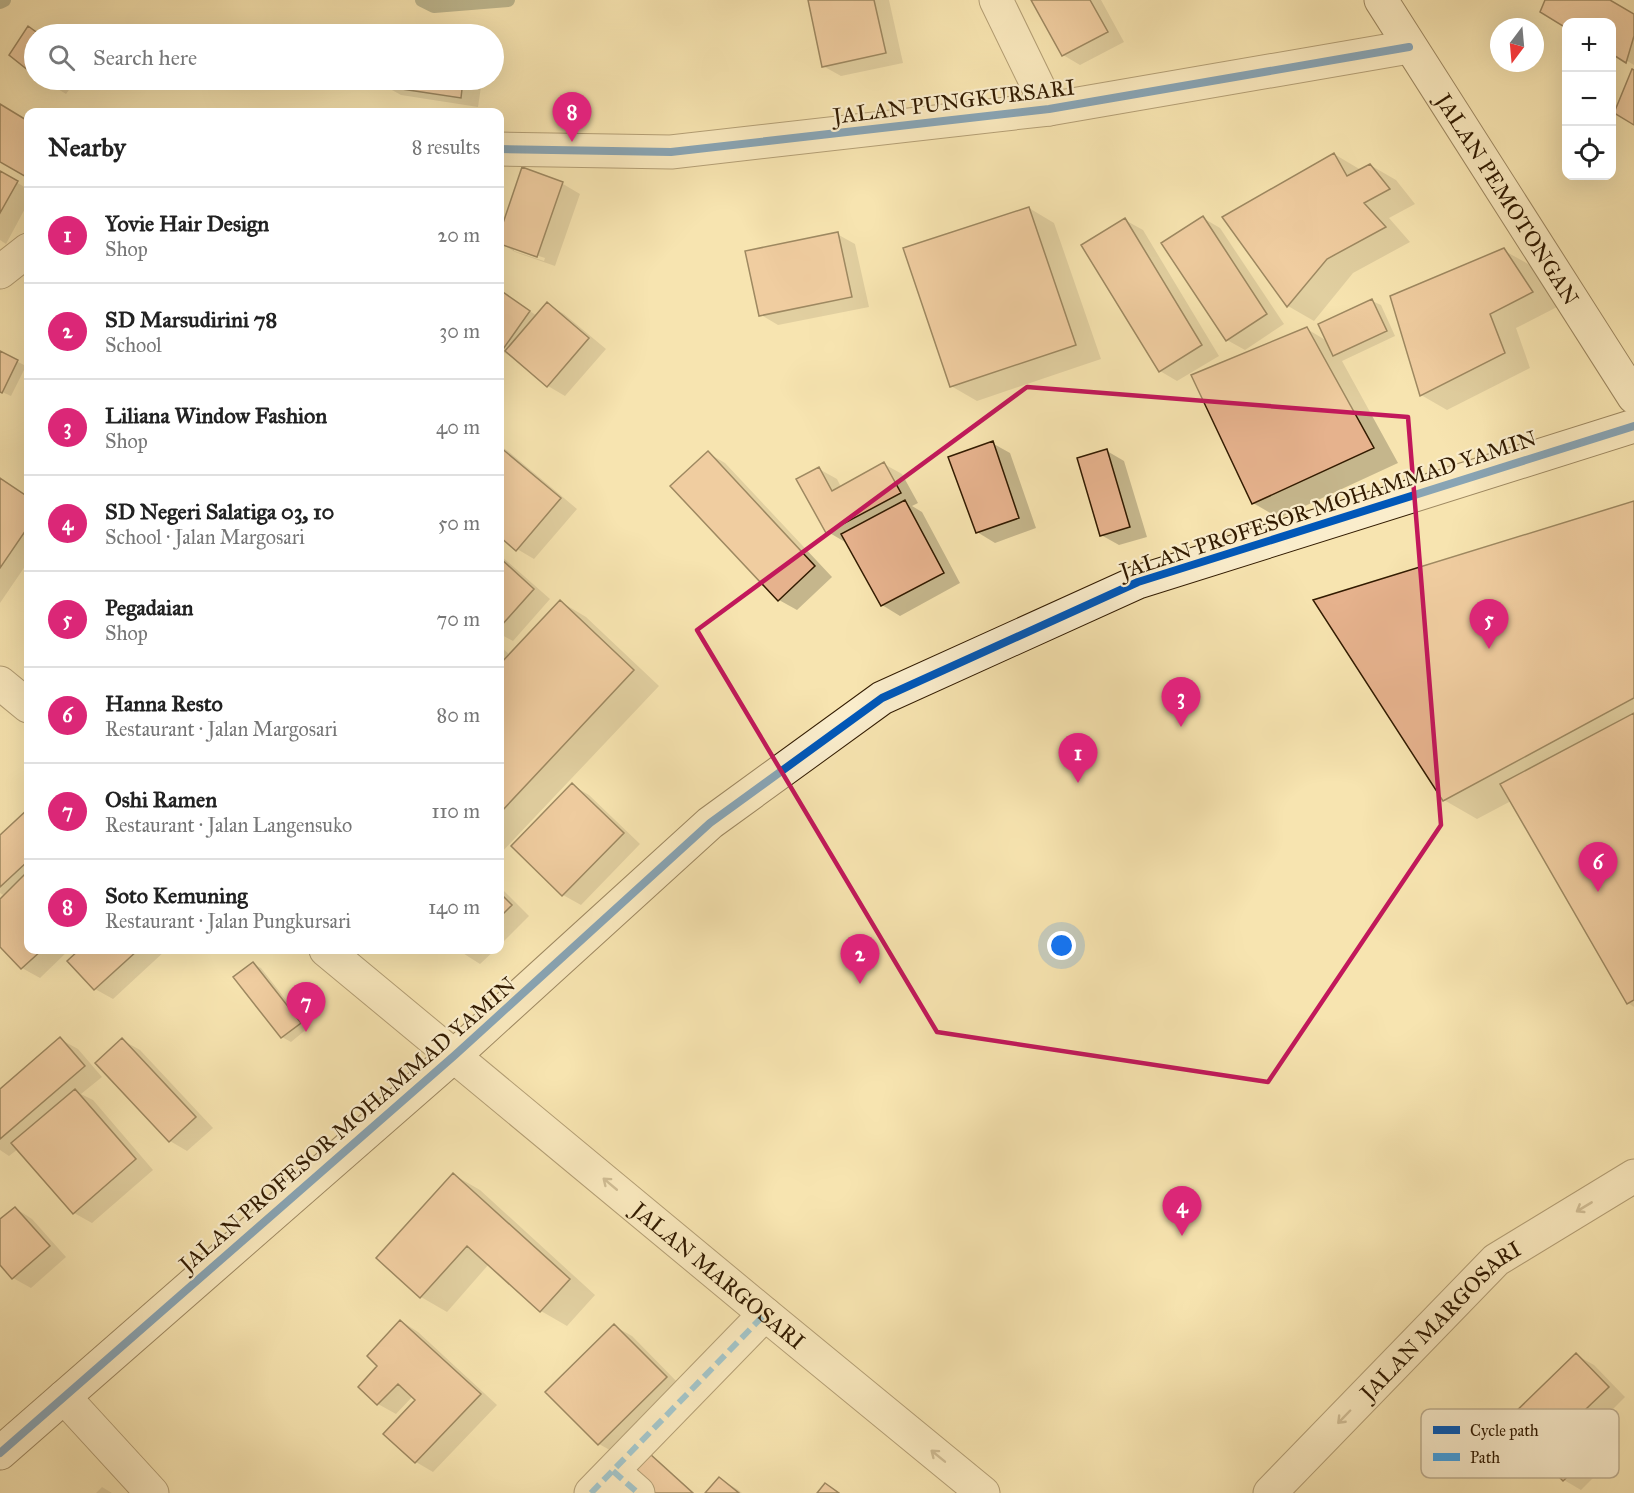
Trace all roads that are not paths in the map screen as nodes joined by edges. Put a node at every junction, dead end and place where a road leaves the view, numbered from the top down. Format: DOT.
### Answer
graph roads {
  1 [pos="996,0"];
  2 [pos="1381,0"];
  3 [pos="1409,47"];
  4 [pos="1049,110"];
  5 [pos="504,149"];
  6 [pos="24,253"];
  7 [pos="0,272"];
  8 [pos="1634,397"];
  9 [pos="1634,426"];
  10 [pos="0,683"];
  11 [pos="24,703"];
  12 [pos="331,954"];
  13 [pos="455,1055"];
  14 [pos="1634,1176"];
  15 [pos="765,1314"];
  16 [pos="64,1397"];
  17 [pos="0,1453"];
  18 [pos="602,1482"];
  19 [pos="152,1493"];
  20 [pos="638,1493"];
  21 [pos="983,1493"];
  22 [pos="1270,1493"];
  1 -- 4 [label="street"];
  2 -- 3 [label="street, JALAN PEMOTONGAN"];
  3 -- 4 [label="street, JALAN PUNGKURSARI"];
  3 -- 8 [label="street, JALAN PEMOTONGAN"];
  4 -- 5 [label="street, JALAN PUNGKURSARI"];
  6 -- 7 [label="street"];
  9 -- 13 [label="street, JALAN PROFESOR MOHAMMAD YAMIN"];
  10 -- 11 [label="street"];
  12 -- 13 [label="street, JALAN MARGOSARI"];
  15 -- 13 [label="street, JALAN MARGOSARI, one-way"];
  13 -- 16 [label="street, JALAN PROFESOR MOHAMMAD YAMIN"];
  14 -- 22 [label="street, JALAN MARGOSARI, one-way"];
  15 -- 18 [label="street"];
  21 -- 15 [label="street, JALAN MARGOSARI, one-way"];
  16 -- 17 [label="street, JALAN PROFESOR MOHAMMAD YAMIN"];
  16 -- 19 [label="street"];
  18 -- 20 [label="street"];
}
